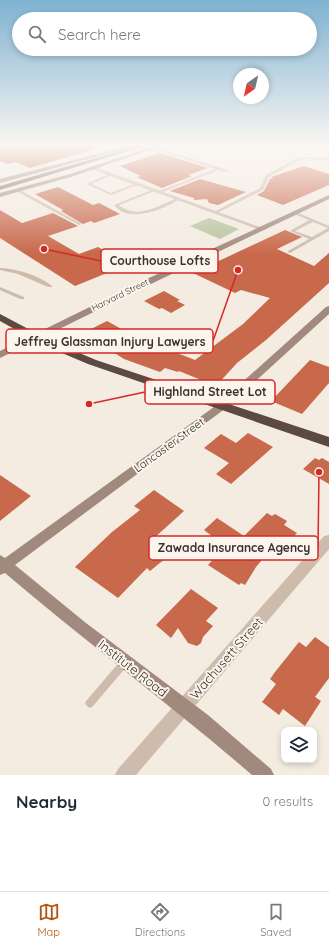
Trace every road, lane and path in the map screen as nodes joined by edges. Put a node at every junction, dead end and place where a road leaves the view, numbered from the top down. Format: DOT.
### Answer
graph roads {
  1 [pos="20,182"];
  2 [pos="45,182"];
  3 [pos="92,182"];
  4 [pos="133,182"];
  5 [pos="181,182"];
  6 [pos="265,182"];
  7 [pos="138,184"];
  8 [pos="0,188"];
  9 [pos="18,190"];
  10 [pos="157,191"];
  11 [pos="0,195"];
  12 [pos="329,197"];
  13 [pos="178,198"];
  14 [pos="216,212"];
  15 [pos="296,213"];
  16 [pos="313,220"];
  17 [pos="80,224"];
  18 [pos="329,228"];
  19 [pos="262,229"];
  20 [pos="312,239"];
  21 [pos="290,252"];
  22 [pos="0,269"];
  23 [pos="50,286"];
  24 [pos="0,288"];
  25 [pos="22,298"];
  26 [pos="329,309"];
  27 [pos="0,317"];
  28 [pos="35,336"];
  29 [pos="0,354"];
  30 [pos="222,406"];
  31 [pos="329,442"];
  32 [pos="329,540"];
  33 [pos="2,565"];
  34 [pos="125,662"];
  35 [pos="90,703"];
  36 [pos="183,707"];
  37 [pos="124,775"];
  38 [pos="265,775"];
  1 -- 8 [label="main road"];
  2 -- 9 [label="main road"];
  3 -- 7 [label="lane"];
  4 -- 7 [label="street"];
  5 -- 10 [label="lane"];
  6 -- 14 [label="lane"];
  7 -- 10 [label="street"];
  9 -- 11 [label="main road"];
  9 -- 17 [label="lane"];
  10 -- 13 [label="street"];
  10 -- 13 [label="lane"];
  12 -- 15 [label="main road, Harvard Street"];
  13 -- 14 [label="street"];
  14 -- 19 [label="street"];
  15 -- 16 [label="lane"];
  15 -- 19 [label="main road, Harvard Street"];
  16 -- 18 [label="lane"];
  16 -- 20 [label="lane"];
  18 -- 20 [label="lane"];
  19 -- 28 [label="main road, Harvard Street"];
  20 -- 21 [label="lane"];
  22 -- 23 [label="lane"];
  24 -- 25 [label="lane"];
  26 -- 30 [label="main road, Lancaster Street"];
  27 -- 28 [label="highway"];
  28 -- 29 [label="main road, Harvard Street"];
  28 -- 30 [label="highway"];
  30 -- 31 [label="highway"];
  30 -- 33 [label="main road, Lancaster Street"];
  32 -- 36 [label="street, Wachusett Street"];
  33 -- 34 [label="main road, Institute Road"];
  34 -- 35 [label="lane"];
  34 -- 36 [label="main road, Institute Road"];
  36 -- 37 [label="street, Wachusett Street"];
  36 -- 38 [label="main road, Institute Road"];
}
